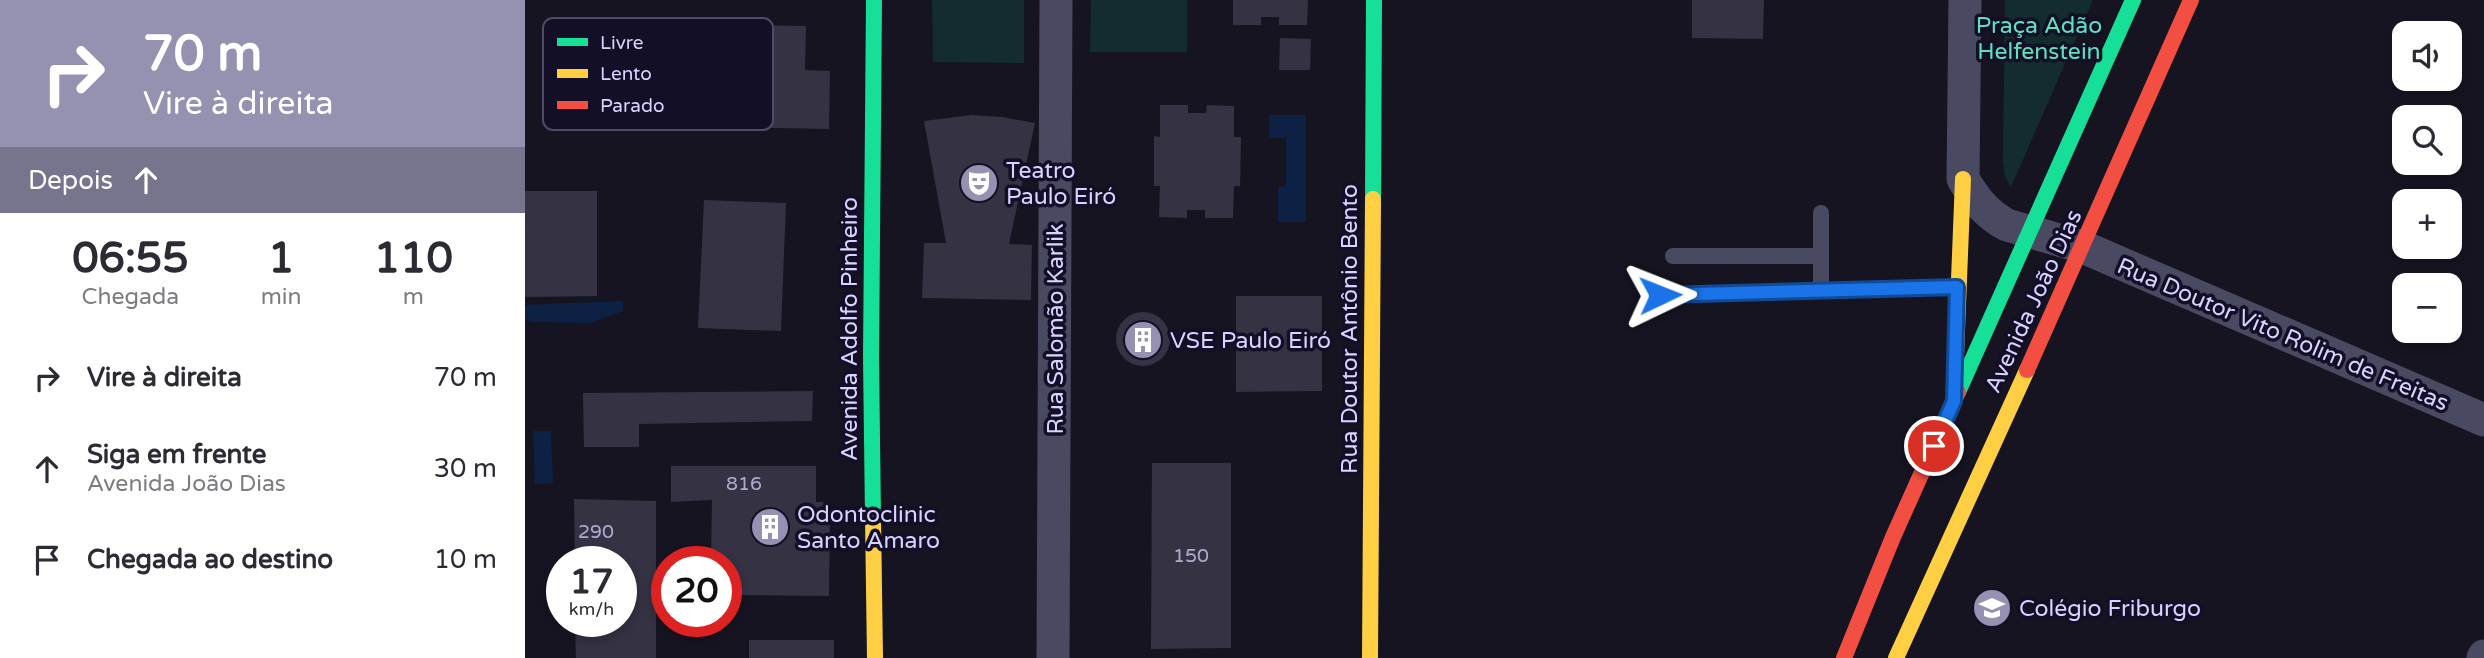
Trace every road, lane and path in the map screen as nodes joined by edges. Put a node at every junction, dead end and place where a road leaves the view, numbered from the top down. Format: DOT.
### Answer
graph roads {
  1 [pos="874,0"];
  2 [pos="1056,0"];
  3 [pos="1374,0"];
  4 [pos="1965,0"];
  5 [pos="2133,0"];
  6 [pos="2191,0"];
  7 [pos="1963,179"];
  8 [pos="1821,213"];
  9 [pos="2029,230"];
  10 [pos="2083,247"];
  11 [pos="1673,256"];
  12 [pos="1821,256"];
  13 [pos="1957,287"];
  14 [pos="1821,290"];
  15 [pos="1660,295"];
  16 [pos="1954,401"];
  17 [pos="2484,420"];
  18 [pos="875,658"];
  19 [pos="1053,658"];
  20 [pos="1370,658"];
  21 [pos="1844,658"];
  22 [pos="1896,658"];
  1 -- 18 [label="main road, Avenida Adolfo Pinheiro"];
  2 -- 19 [label="street, Rua Salomão Karlik"];
  3 -- 20 [label="main road, Rua Doutor Antônio Bento"];
  4 -- 7 [label="street"];
  5 -- 9 [label="main road, Avenida João Dias"];
  6 -- 10 [label="main road, Avenida João Dias"];
  7 -- 9 [label="street, Rua Doutor Vito Rolim de Freitas"];
  7 -- 13 [label="main road"];
  8 -- 12 [label="lane"];
  9 -- 10 [label="street, Rua Doutor Vito Rolim de Freitas"];
  9 -- 16 [label="main road, Avenida João Dias"];
  10 -- 17 [label="street, Rua Doutor Vito Rolim de Freitas"];
  10 -- 22 [label="main road, Avenida João Dias"];
  11 -- 12 [label="lane"];
  12 -- 14 [label="lane"];
  13 -- 14 [label="lane"];
  13 -- 16 [label="main road"];
  14 -- 15 [label="lane"];
  16 -- 21 [label="main road, Avenida João Dias"];
}
